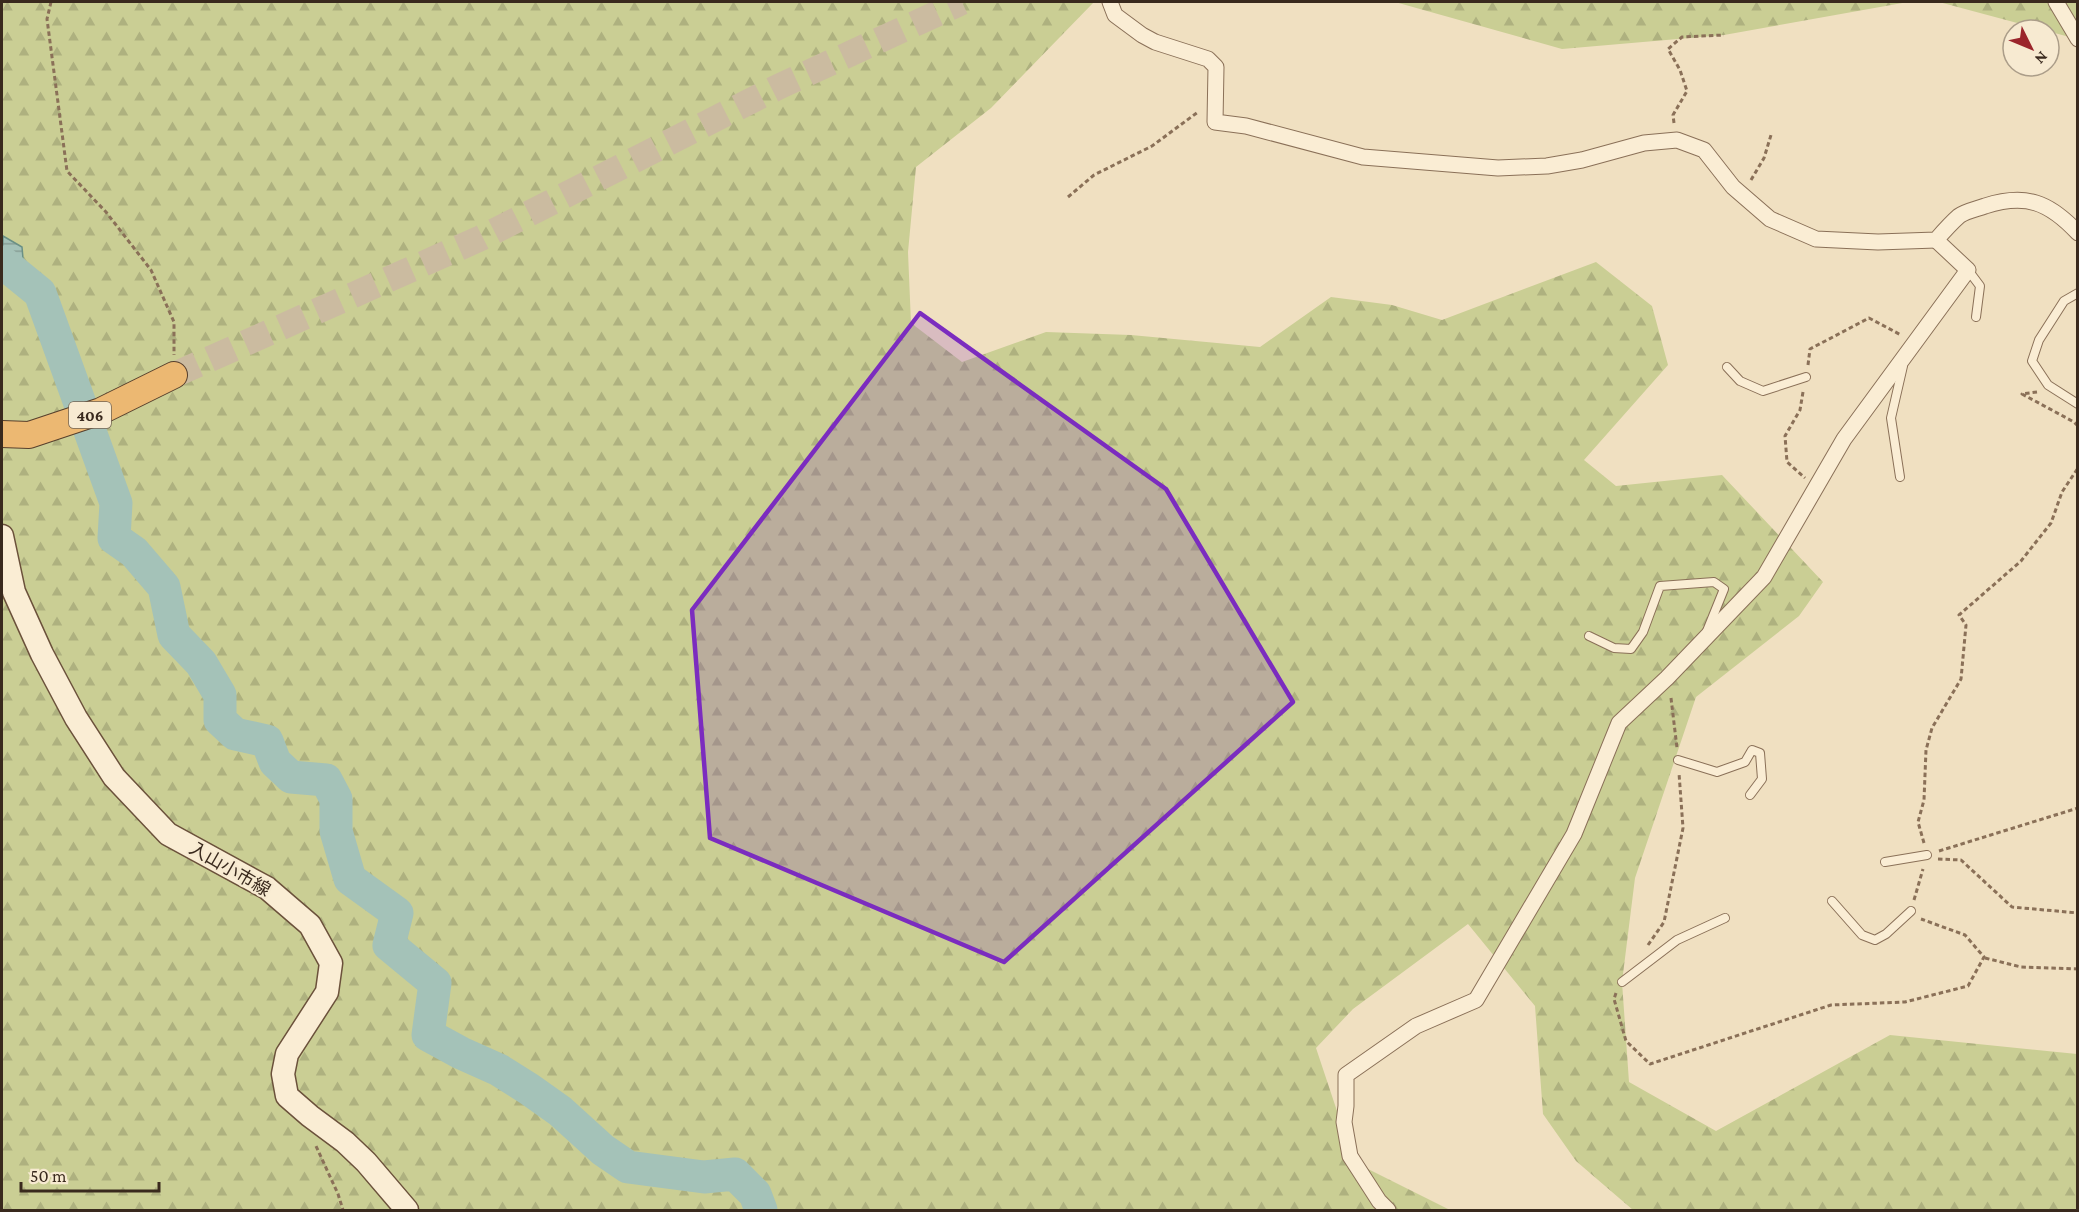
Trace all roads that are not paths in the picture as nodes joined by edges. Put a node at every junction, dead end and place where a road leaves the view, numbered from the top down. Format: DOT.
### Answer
graph roads {
  1 [pos="1110,2"];
  2 [pos="2056,2"];
  3 [pos="2078,39"];
  4 [pos="2078,233"];
  5 [pos="1936,240"];
  6 [pos="1968,270"];
  7 [pos="2078,293"];
  8 [pos="1976,317"];
  9 [pos="1905,358"];
  10 [pos="1727,367"];
  11 [pos="174,375"];
  12 [pos="1806,377"];
  13 [pos="2078,404"];
  14 [pos="2,434"];
  15 [pos="1900,477"];
  16 [pos="2,536"];
  17 [pos="1589,636"];
  18 [pos="1703,641"];
  19 [pos="1678,760"];
  20 [pos="1750,795"];
  21 [pos="1927,855"];
  22 [pos="1885,862"];
  23 [pos="1832,901"];
  24 [pos="1911,911"];
  25 [pos="1725,918"];
  26 [pos="1622,982"];
  27 [pos="407,1210"];
  28 [pos="1388,1210"];
  1 -- 5 [label="street"];
  2 -- 3 [label="street"];
  4 -- 5 [label="street"];
  5 -- 6 [label="street"];
  6 -- 8 [label="lane"];
  6 -- 9 [label="street"];
  7 -- 13 [label="lane"];
  9 -- 15 [label="lane"];
  9 -- 18 [label="street"];
  10 -- 12 [label="lane"];
  11 -- 14 [label="highway, 406"];
  16 -- 27 [label="main road, 入山小市線"];
  17 -- 18 [label="lane"];
  18 -- 28 [label="street"];
  19 -- 20 [label="lane"];
  21 -- 22 [label="lane"];
  23 -- 24 [label="lane"];
  25 -- 26 [label="lane"];
}
